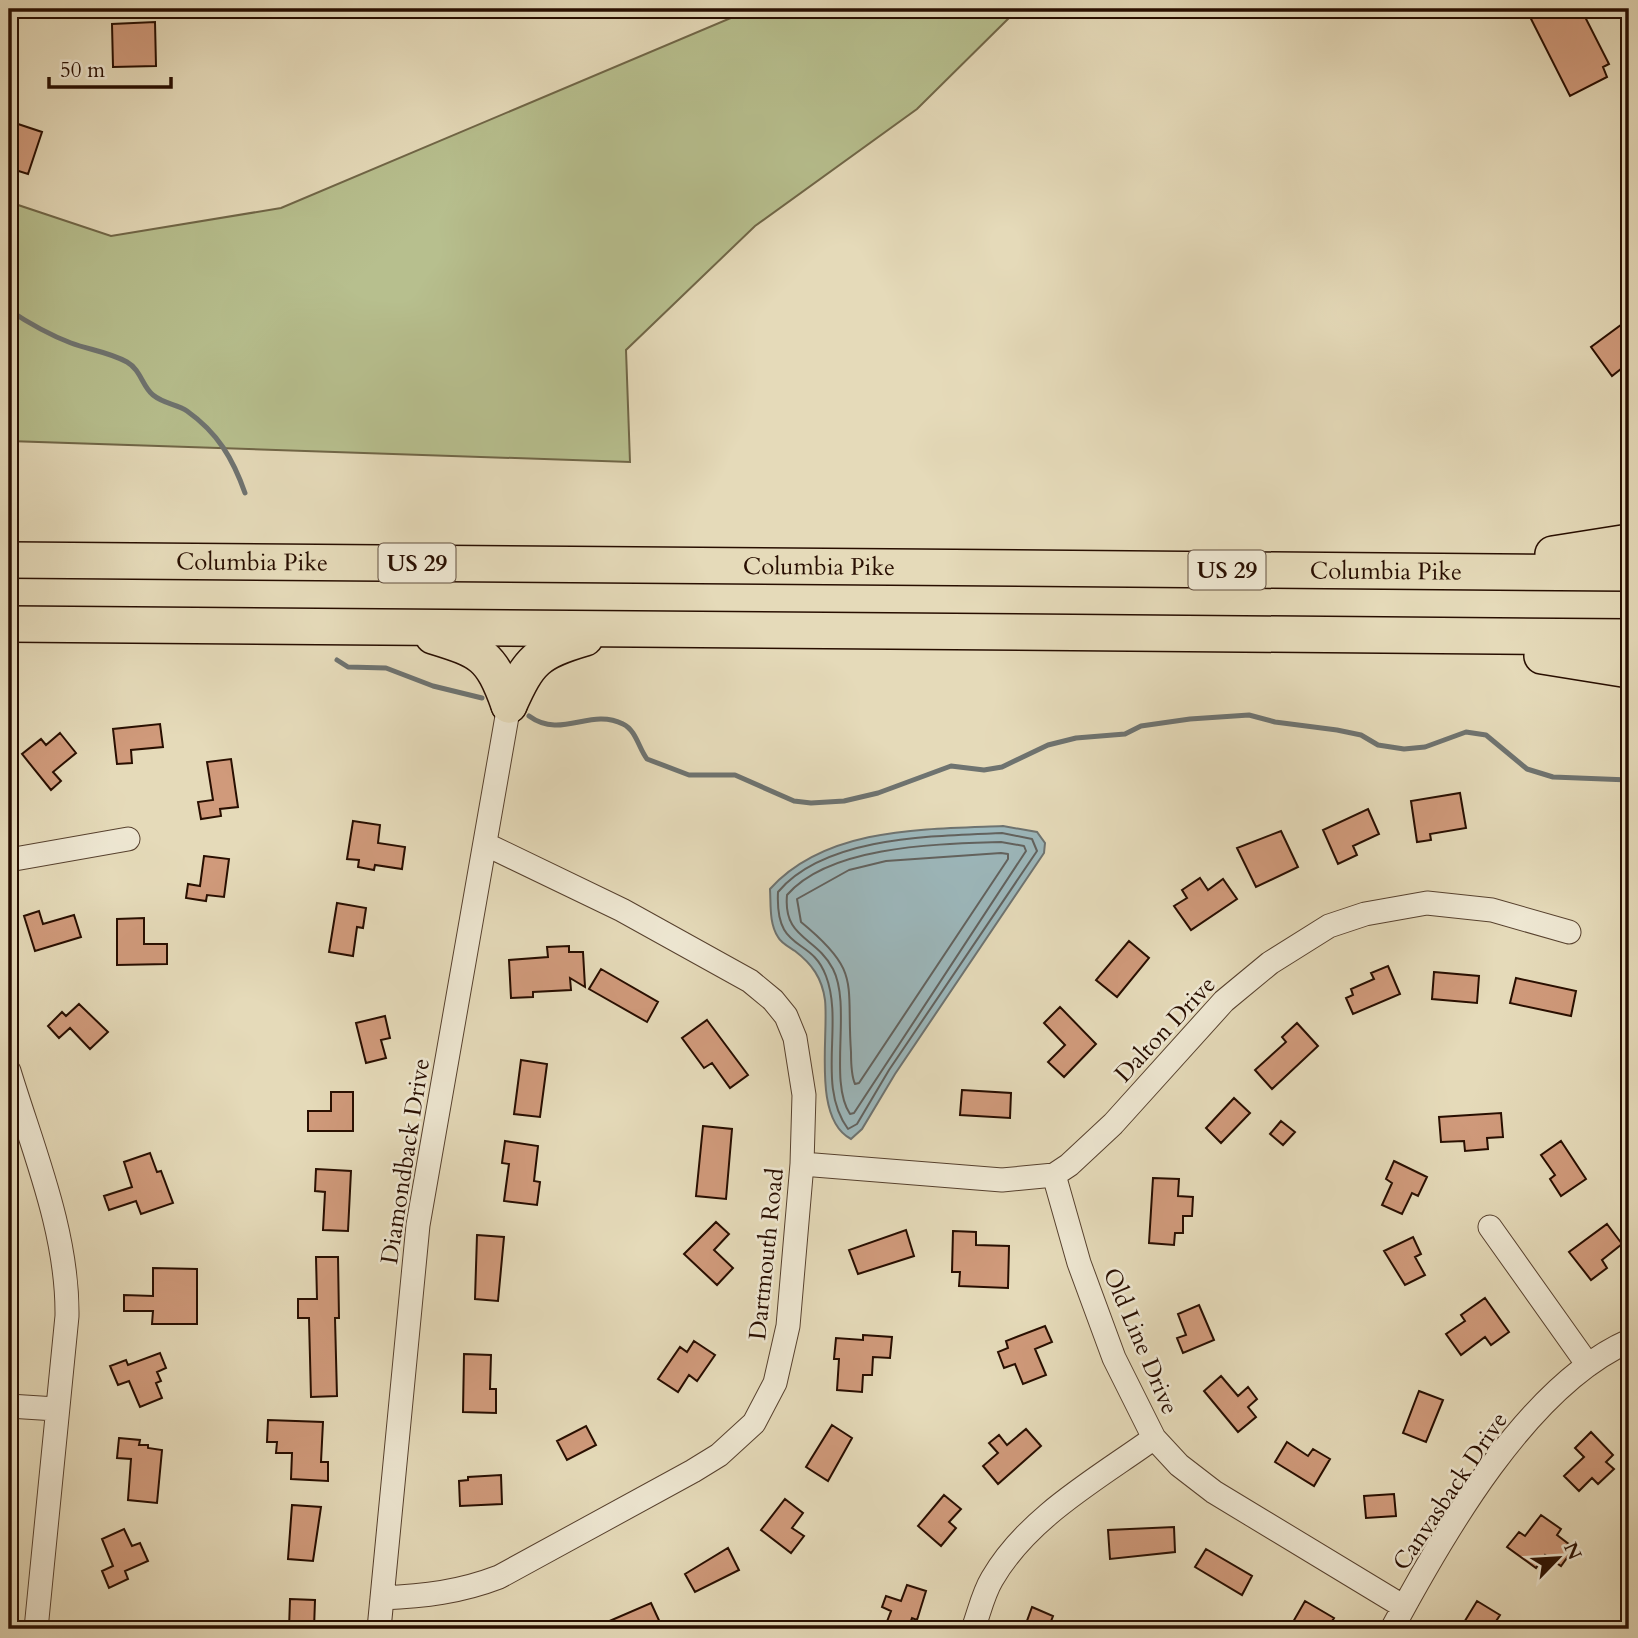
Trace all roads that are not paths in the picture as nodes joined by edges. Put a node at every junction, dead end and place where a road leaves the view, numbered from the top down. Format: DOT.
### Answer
graph roads {
  1 [pos="1629,542"];
  2 [pos="9,559"];
  3 [pos="1295,570"];
  4 [pos="1629,573"];
  5 [pos="9,624"];
  6 [pos="403,627"];
  7 [pos="614,629"];
  8 [pos="1210,634"];
  9 [pos="1629,637"];
  10 [pos="1629,670"];
  11 [pos="509,705"];
  12 [pos="128,839"];
  13 [pos="485,844"];
  14 [pos="9,860"];
  15 [pos="1569,932"];
  16 [pos="9,1071"];
  17 [pos="802,1164"];
  18 [pos="1054,1175"];
  19 [pos="1490,1227"];
  20 [pos="1629,1341"];
  21 [pos="1588,1365"];
  22 [pos="9,1406"];
  23 [pos="56,1409"];
  24 [pos="1154,1438"];
  25 [pos="382,1598"];
  26 [pos="1404,1606"];
  27 [pos="36,1629"];
  28 [pos="379,1629"];
  29 [pos="972,1629"];
  30 [pos="1392,1629"];
  1 -- 3 [label="highway"];
  2 -- 3 [label="highway, Columbia Pike / US 29"];
  3 -- 4 [label="highway, Columbia Pike / US 29"];
  5 -- 6 [label="highway"];
  6 -- 7 [label="highway"];
  6 -- 11 [label="highway"];
  7 -- 8 [label="highway"];
  7 -- 11 [label="highway"];
  8 -- 9 [label="highway"];
  8 -- 10 [label="highway"];
  11 -- 13 [label="street, Diamondback Drive"];
  12 -- 14 [label="street"];
  13 -- 17 [label="street, Dartmouth Road"];
  13 -- 25 [label="street, Diamondback Drive"];
  15 -- 18 [label="street, Dalton Drive"];
  16 -- 23 [label="street"];
  17 -- 18 [label="street"];
  17 -- 25 [label="street, Dartmouth Road"];
  18 -- 24 [label="street, Old Line Drive"];
  19 -- 21 [label="street"];
  20 -- 21 [label="street, Canvasback Drive"];
  21 -- 26 [label="street, Canvasback Drive"];
  22 -- 23 [label="street"];
  23 -- 27 [label="street"];
  24 -- 26 [label="street, Old Line Drive"];
  24 -- 29 [label="street"];
  25 -- 28 [label="street, Diamondback Drive"];
  26 -- 30 [label="street, Canvasback Drive"];
}
